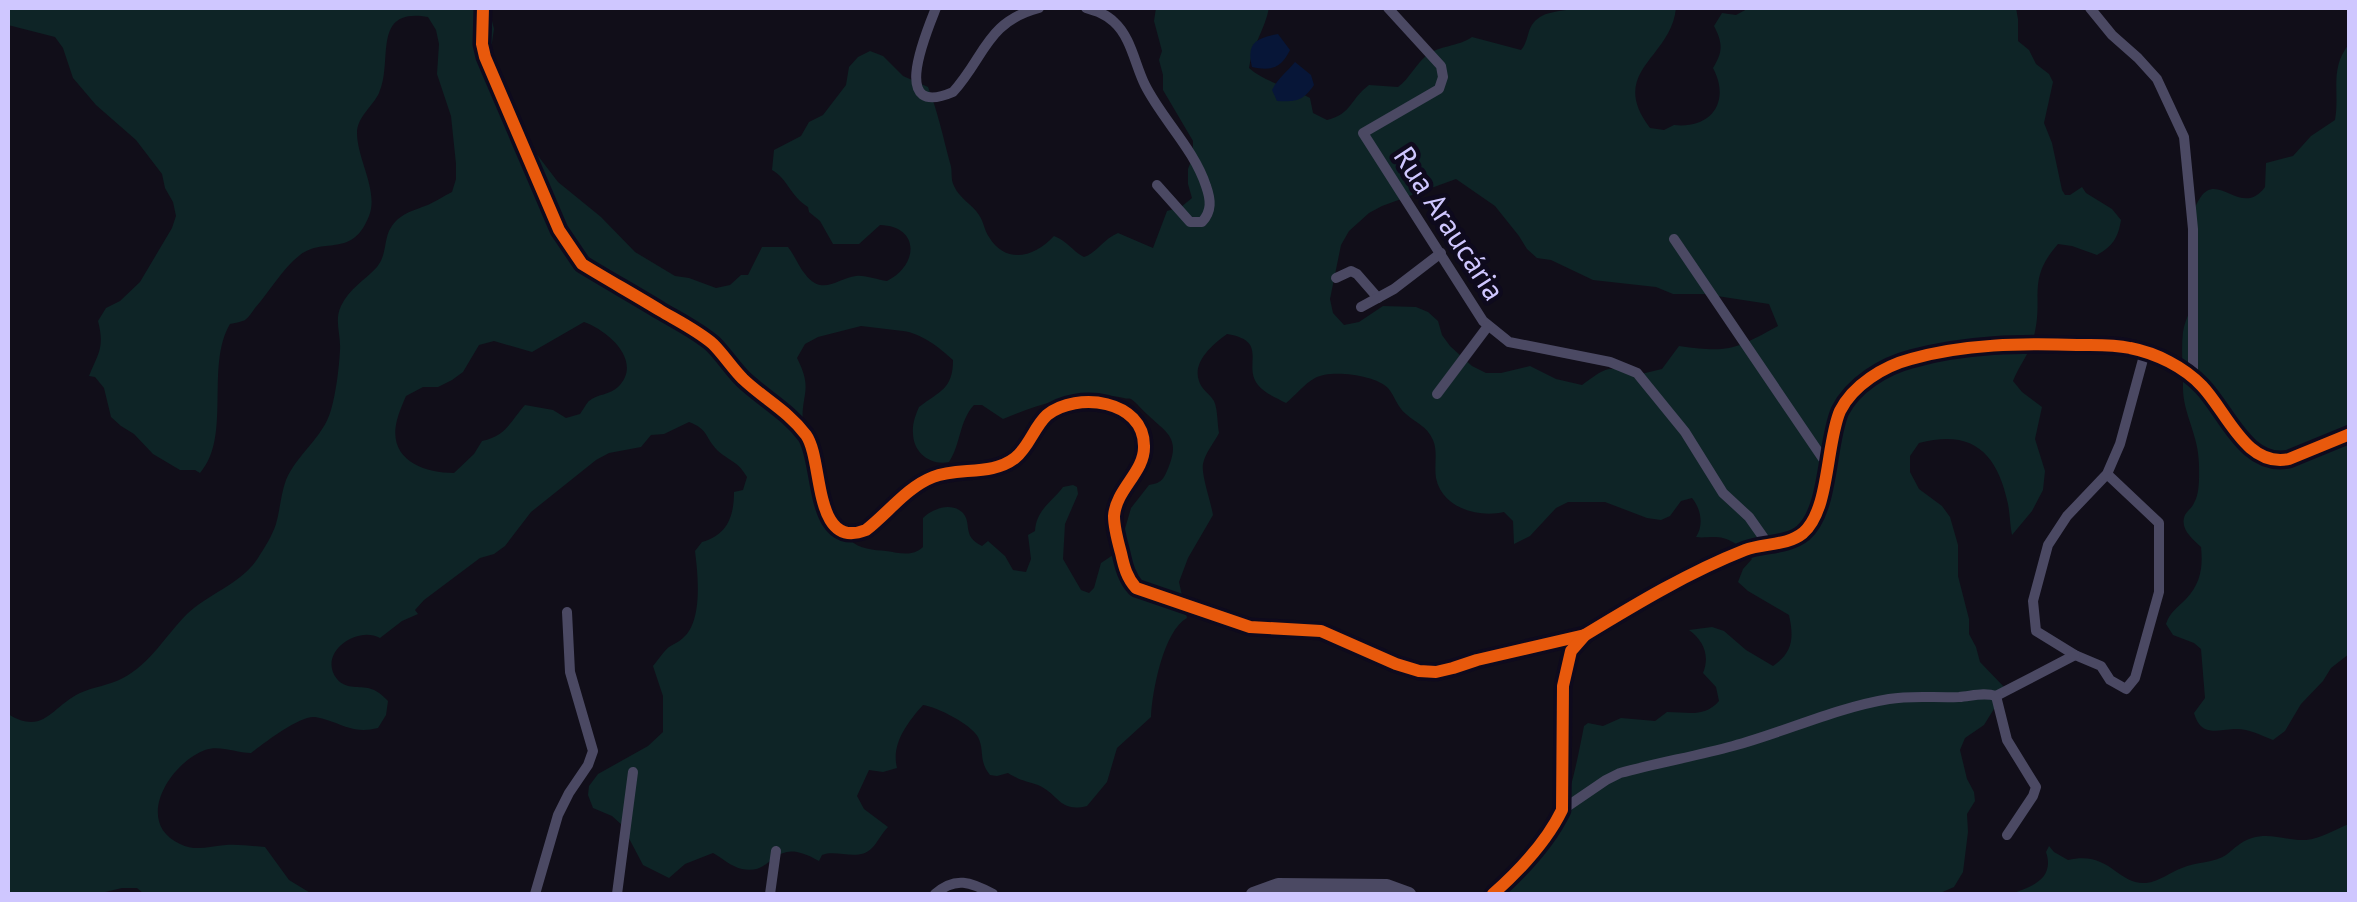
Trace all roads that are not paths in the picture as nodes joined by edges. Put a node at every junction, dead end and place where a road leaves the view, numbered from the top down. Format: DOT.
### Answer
graph roads {
  1 [pos="483,8"];
  2 [pos="936,8"];
  3 [pos="1039,8"];
  4 [pos="1086,8"];
  5 [pos="1388,8"];
  6 [pos="2090,8"];
  7 [pos="1157,185"];
  8 [pos="1674,239"];
  9 [pos="1441,253"];
  10 [pos="1336,278"];
  11 [pos="1378,298"];
  12 [pos="1362,306"];
  13 [pos="1488,326"];
  14 [pos="2145,352"];
  15 [pos="2193,378"];
  16 [pos="1437,394"];
  17 [pos="2350,434"];
  18 [pos="1828,466"];
  19 [pos="2107,474"];
  20 [pos="1768,544"];
  21 [pos="567,612"];
  22 [pos="1585,635"];
  23 [pos="2075,655"];
  24 [pos="1996,696"];
  25 [pos="632,772"];
  26 [pos="1562,810"];
  27 [pos="2007,835"];
  28 [pos="776,851"];
  29 [pos="535,894"];
  30 [pos="617,894"];
  31 [pos="770,894"];
  32 [pos="935,894"];
  33 [pos="993,894"];
  34 [pos="1254,894"];
  35 [pos="1409,894"];
  36 [pos="1493,894"];
  1 -- 22 [label="street"];
  2 -- 3 [label="street"];
  4 -- 7 [label="street"];
  5 -- 9 [label="street, Rua Araucária"];
  6 -- 15 [label="street"];
  8 -- 18 [label="street"];
  9 -- 11 [label="street"];
  9 -- 13 [label="street, Rua Araucária"];
  10 -- 11 [label="street"];
  11 -- 12 [label="street"];
  13 -- 16 [label="street"];
  13 -- 20 [label="street, Rua Araucária"];
  14 -- 15 [label="street"];
  14 -- 18 [label="street"];
  14 -- 19 [label="street"];
  15 -- 17 [label="street"];
  18 -- 20 [label="street"];
  19 -- 23 [label="street"];
  19 -- 23 [label="street"];
  20 -- 22 [label="street"];
  21 -- 29 [label="street"];
  22 -- 26 [label="street"];
  23 -- 24 [label="street"];
  24 -- 26 [label="street"];
  24 -- 27 [label="street"];
  25 -- 30 [label="street"];
  26 -- 36 [label="street"];
  28 -- 31 [label="street"];
  32 -- 33 [label="street"];
  34 -- 35 [label="street"];
}
